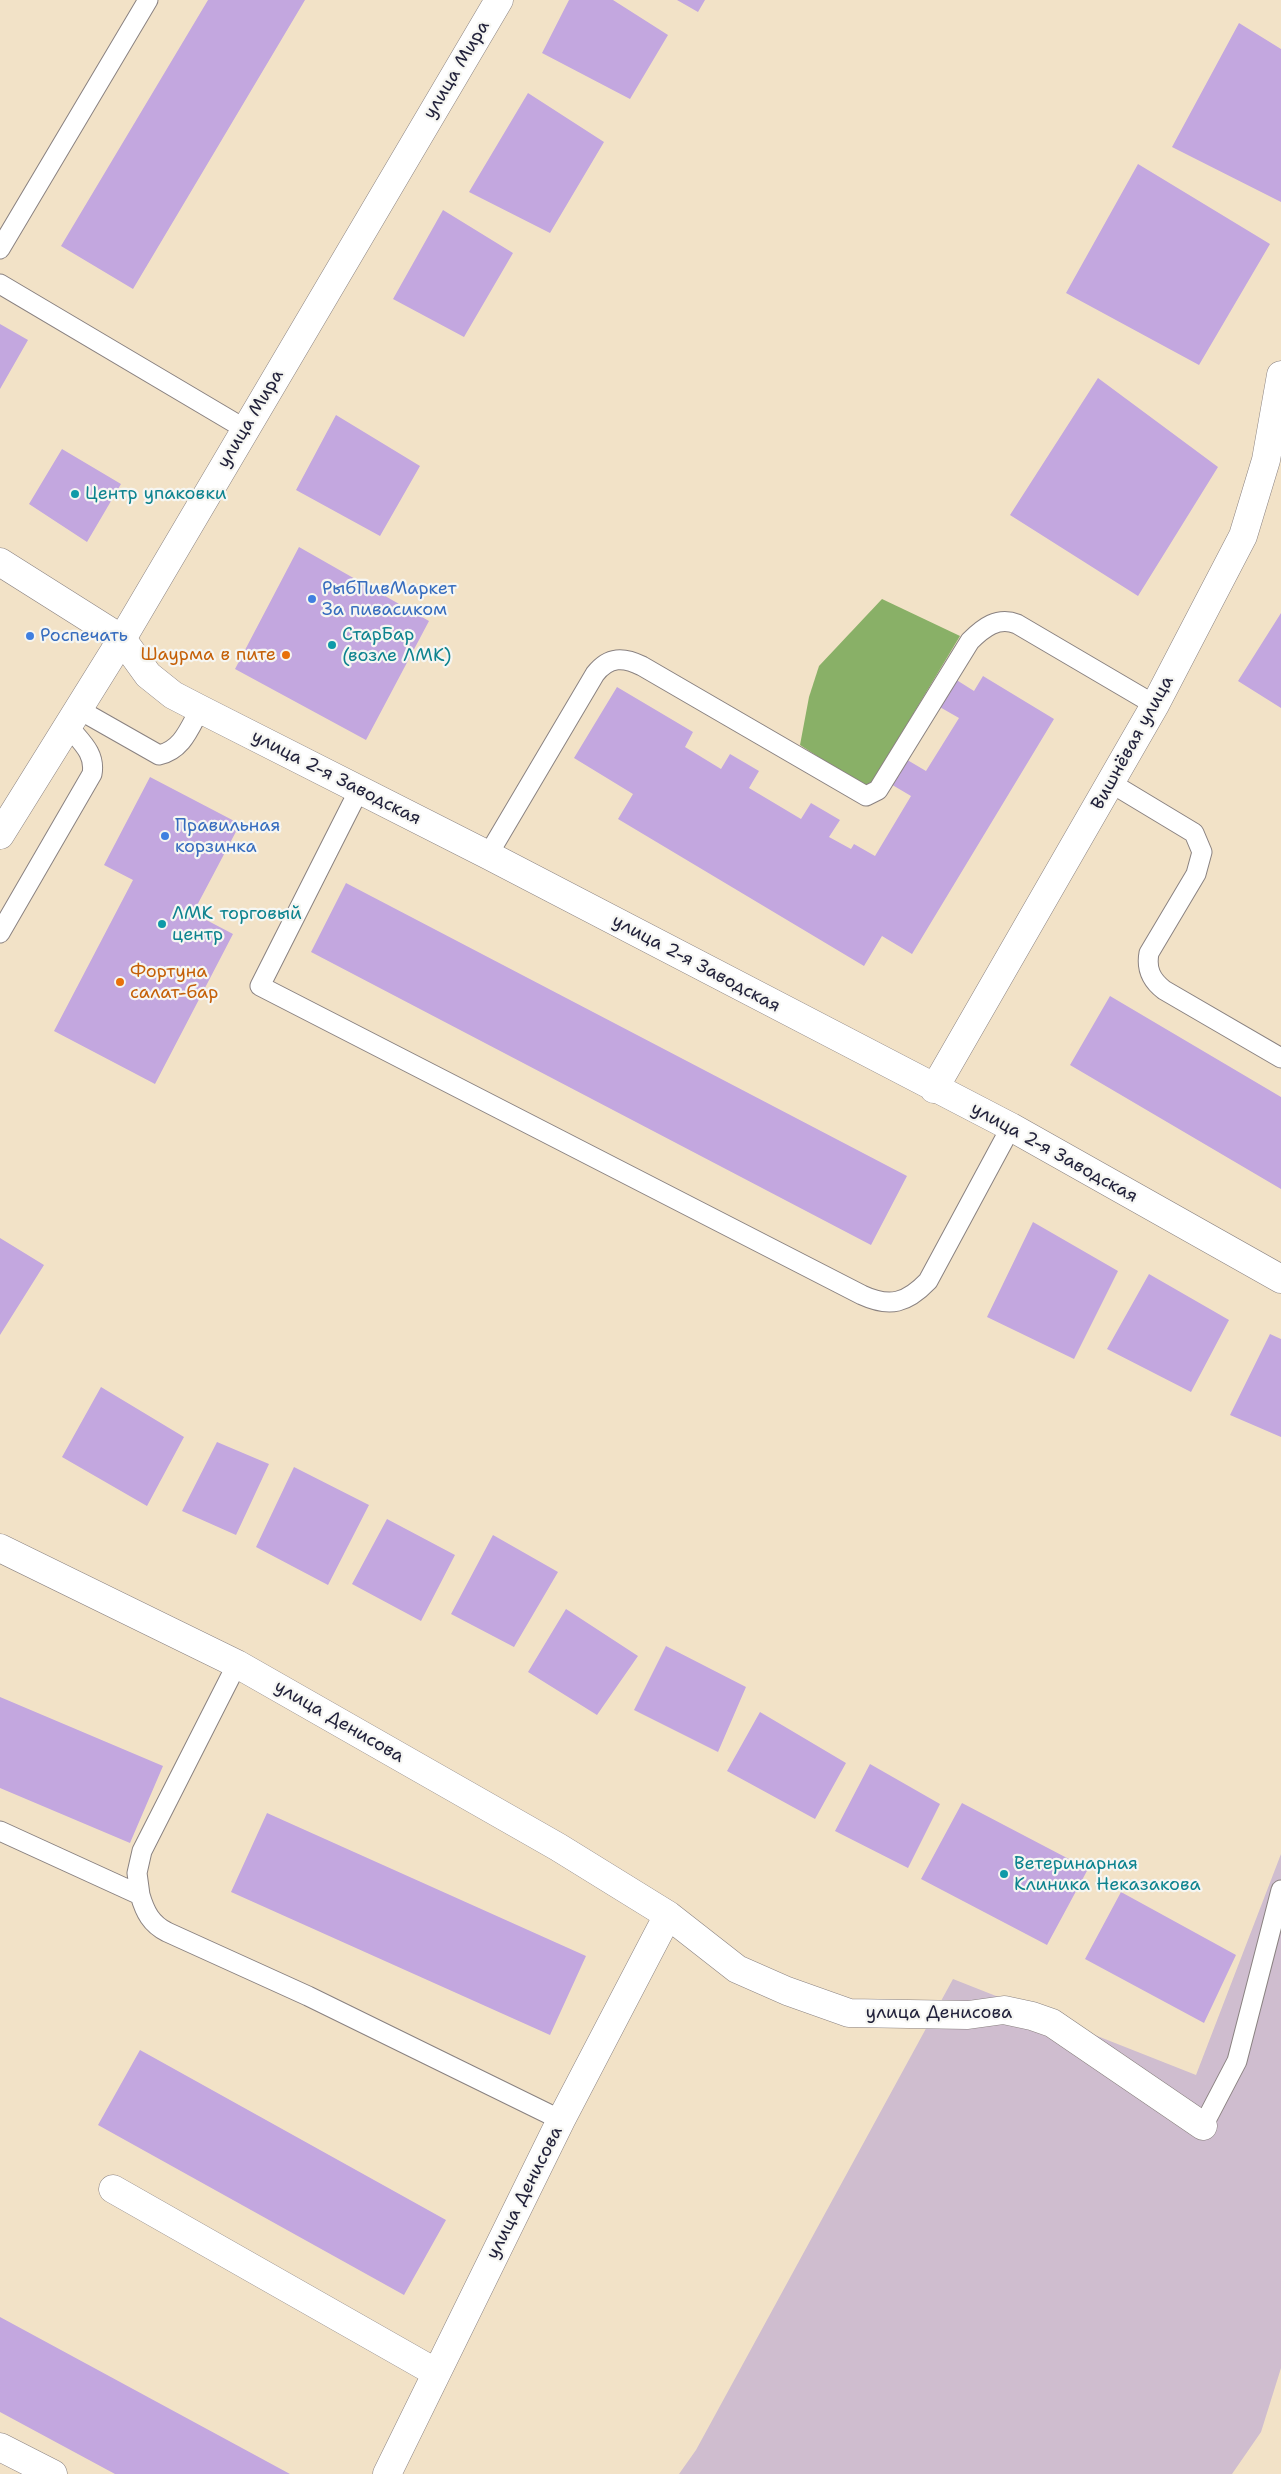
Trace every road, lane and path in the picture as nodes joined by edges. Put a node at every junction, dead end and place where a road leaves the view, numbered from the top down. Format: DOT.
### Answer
graph roads {
  1 [pos="148,0"];
  2 [pos="499,0"];
  3 [pos="0,249"];
  4 [pos="3,285"];
  5 [pos="1281,375"];
  6 [pos="245,428"];
  7 [pos="0,562"];
  8 [pos="122,639"];
  9 [pos="1155,705"];
  10 [pos="200,709"];
  11 [pos="73,718"];
  12 [pos="1111,783"];
  13 [pos="360,790"];
  14 [pos="0,835"];
  15 [pos="488,855"];
  16 [pos="0,933"];
  17 [pos="1281,1058"];
  18 [pos="934,1089"];
  19 [pos="1011,1127"];
  20 [pos="1281,1279"];
  21 [pos="0,1548"];
  22 [pos="237,1664"];
  23 [pos="0,1831"];
  24 [pos="1281,1890"];
  25 [pos="140,1895"];
  26 [pos="668,1914"];
  27 [pos="561,2120"];
  28 [pos="1203,2126"];
  29 [pos="113,2189"];
  30 [pos="435,2372"];
  31 [pos="0,2447"];
  32 [pos="53,2474"];
  33 [pos="386,2474"];
  1 -- 3 [label="lane"];
  2 -- 6 [label="street, улица Мира"];
  4 -- 6 [label="lane"];
  5 -- 9 [label="street, Вишнёвая улица"];
  6 -- 8 [label="street, улица Мира"];
  7 -- 8 [label="street"];
  8 -- 10 [label="street, улица 2-я Заводская"];
  8 -- 11 [label="street, улица Мира"];
  9 -- 12 [label="street, Вишнёвая улица"];
  9 -- 15 [label="lane"];
  10 -- 11 [label="lane"];
  10 -- 13 [label="street, улица 2-я Заводская"];
  11 -- 14 [label="street, улица Мира"];
  11 -- 16 [label="lane"];
  12 -- 17 [label="lane"];
  12 -- 18 [label="street, Вишнёвая улица"];
  13 -- 15 [label="street, улица 2-я Заводская"];
  13 -- 19 [label="lane"];
  15 -- 18 [label="street, улица 2-я Заводская"];
  18 -- 19 [label="street, улица 2-я Заводская"];
  19 -- 20 [label="street, улица 2-я Заводская"];
  21 -- 22 [label="street, улица Денисова"];
  22 -- 25 [label="lane"];
  22 -- 26 [label="street, улица Денисова"];
  23 -- 25 [label="lane"];
  24 -- 28 [label="lane"];
  25 -- 27 [label="lane"];
  26 -- 27 [label="street, улица Денисова"];
  26 -- 28 [label="street, улица Денисова"];
  27 -- 30 [label="street, улица Денисова"];
  29 -- 30 [label="street"];
  30 -- 33 [label="street, улица Денисова"];
  31 -- 32 [label="street"];
}
